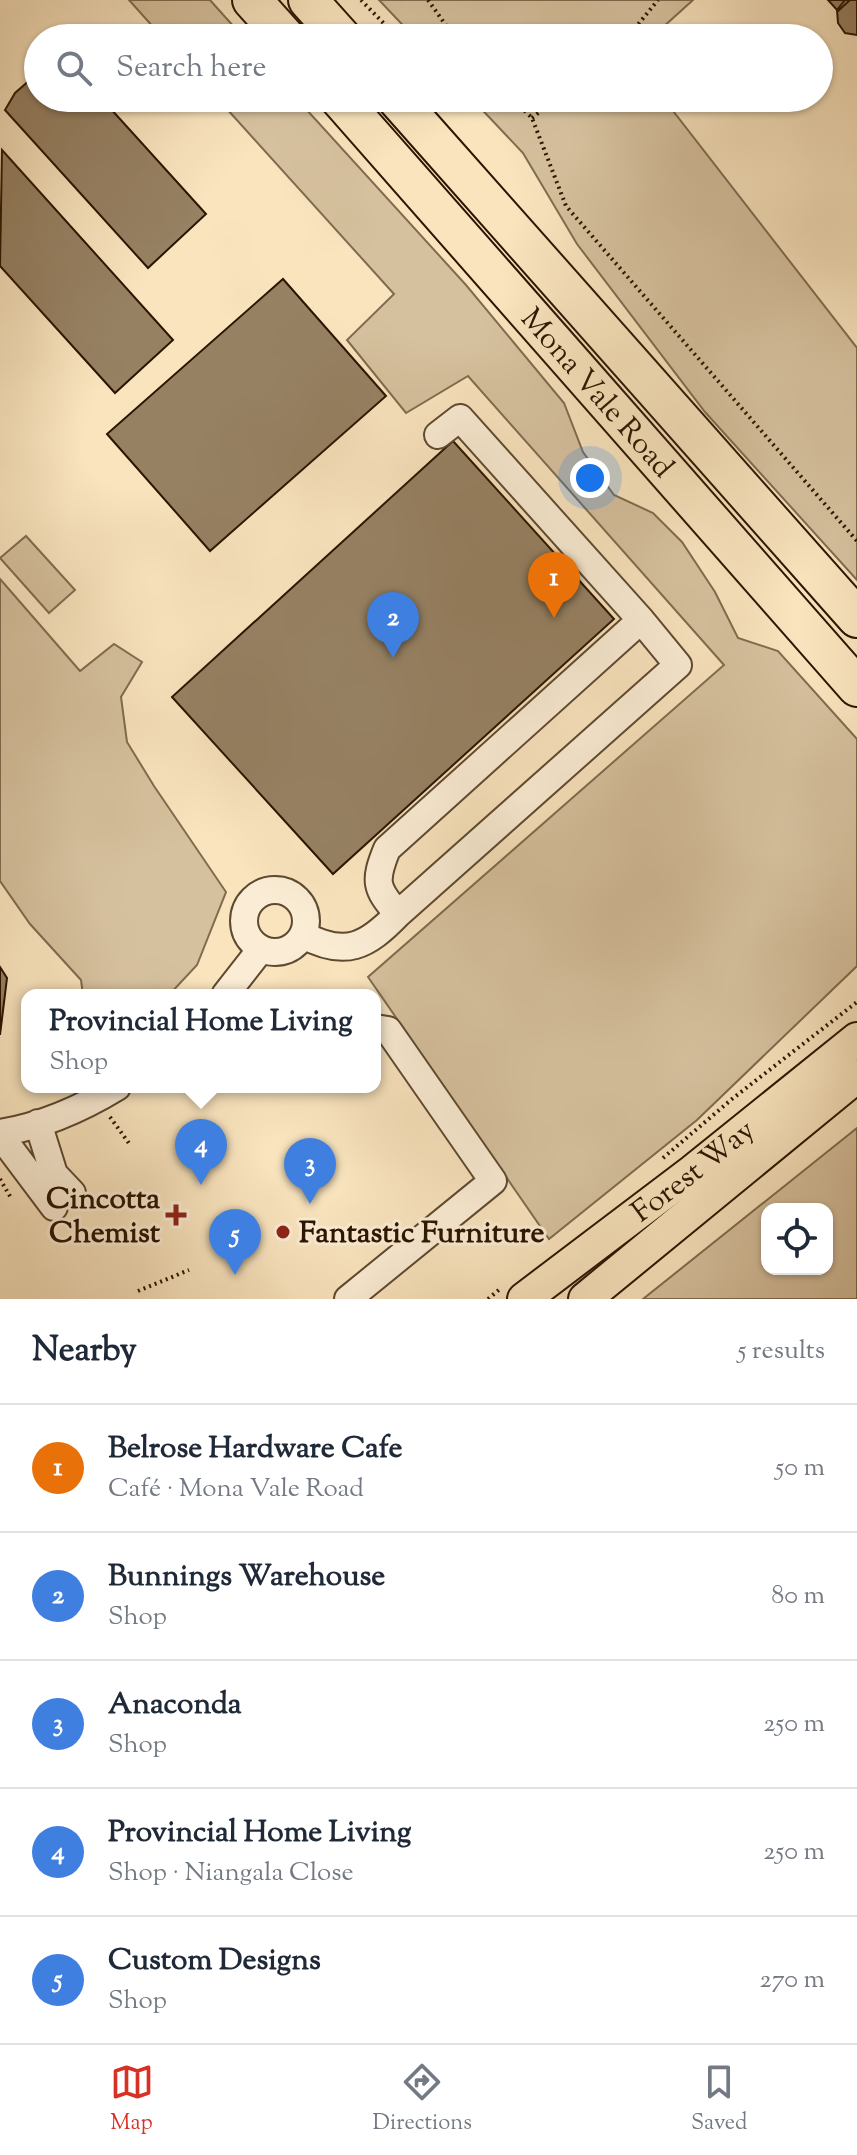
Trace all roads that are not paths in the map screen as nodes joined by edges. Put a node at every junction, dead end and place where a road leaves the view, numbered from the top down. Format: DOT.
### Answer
graph roads {
  1 [pos="252,0"];
  2 [pos="308,0"];
  3 [pos="273,24"];
  4 [pos="329,24"];
  5 [pos="351,112"];
  6 [pos="408,112"];
  7 [pos="438,435"];
  8 [pos="857,618"];
  9 [pos="641,620"];
  10 [pos="857,687"];
  11 [pos="398,914"];
  12 [pos="303,935"];
  13 [pos="261,949"];
  14 [pos="230,989"];
  15 [pos="381,1029"];
  16 [pos="857,1039"];
  17 [pos="857,1076"];
  18 [pos="107,1093"];
  19 [pos="38,1123"];
  20 [pos="0,1134"];
  21 [pos="512,1294"];
  22 [pos="348,1299"];
  23 [pos="585,1299"];
  1 -- 3 [label="highway"];
  2 -- 4 [label="highway"];
  5 -- 10 [label="highway, Mona Vale Road"];
  6 -- 8 [label="highway, Mona Vale Road"];
  7 -- 9 [label="street"];
  9 -- 11 [label="street"];
  9 -- 11 [label="street"];
  11 -- 12 [label="street"];
  12 -- 13 [label="street"];
  12 -- 13 [label="street"];
  13 -- 14 [label="street"];
  15 -- 22 [label="street"];
  16 -- 21 [label="main road, Forest Way"];
  17 -- 23 [label="main road, Forest Way"];
  18 -- 19 [label="street"];
  19 -- 20 [label="street"];
  19 -- 20 [label="street"];
}
